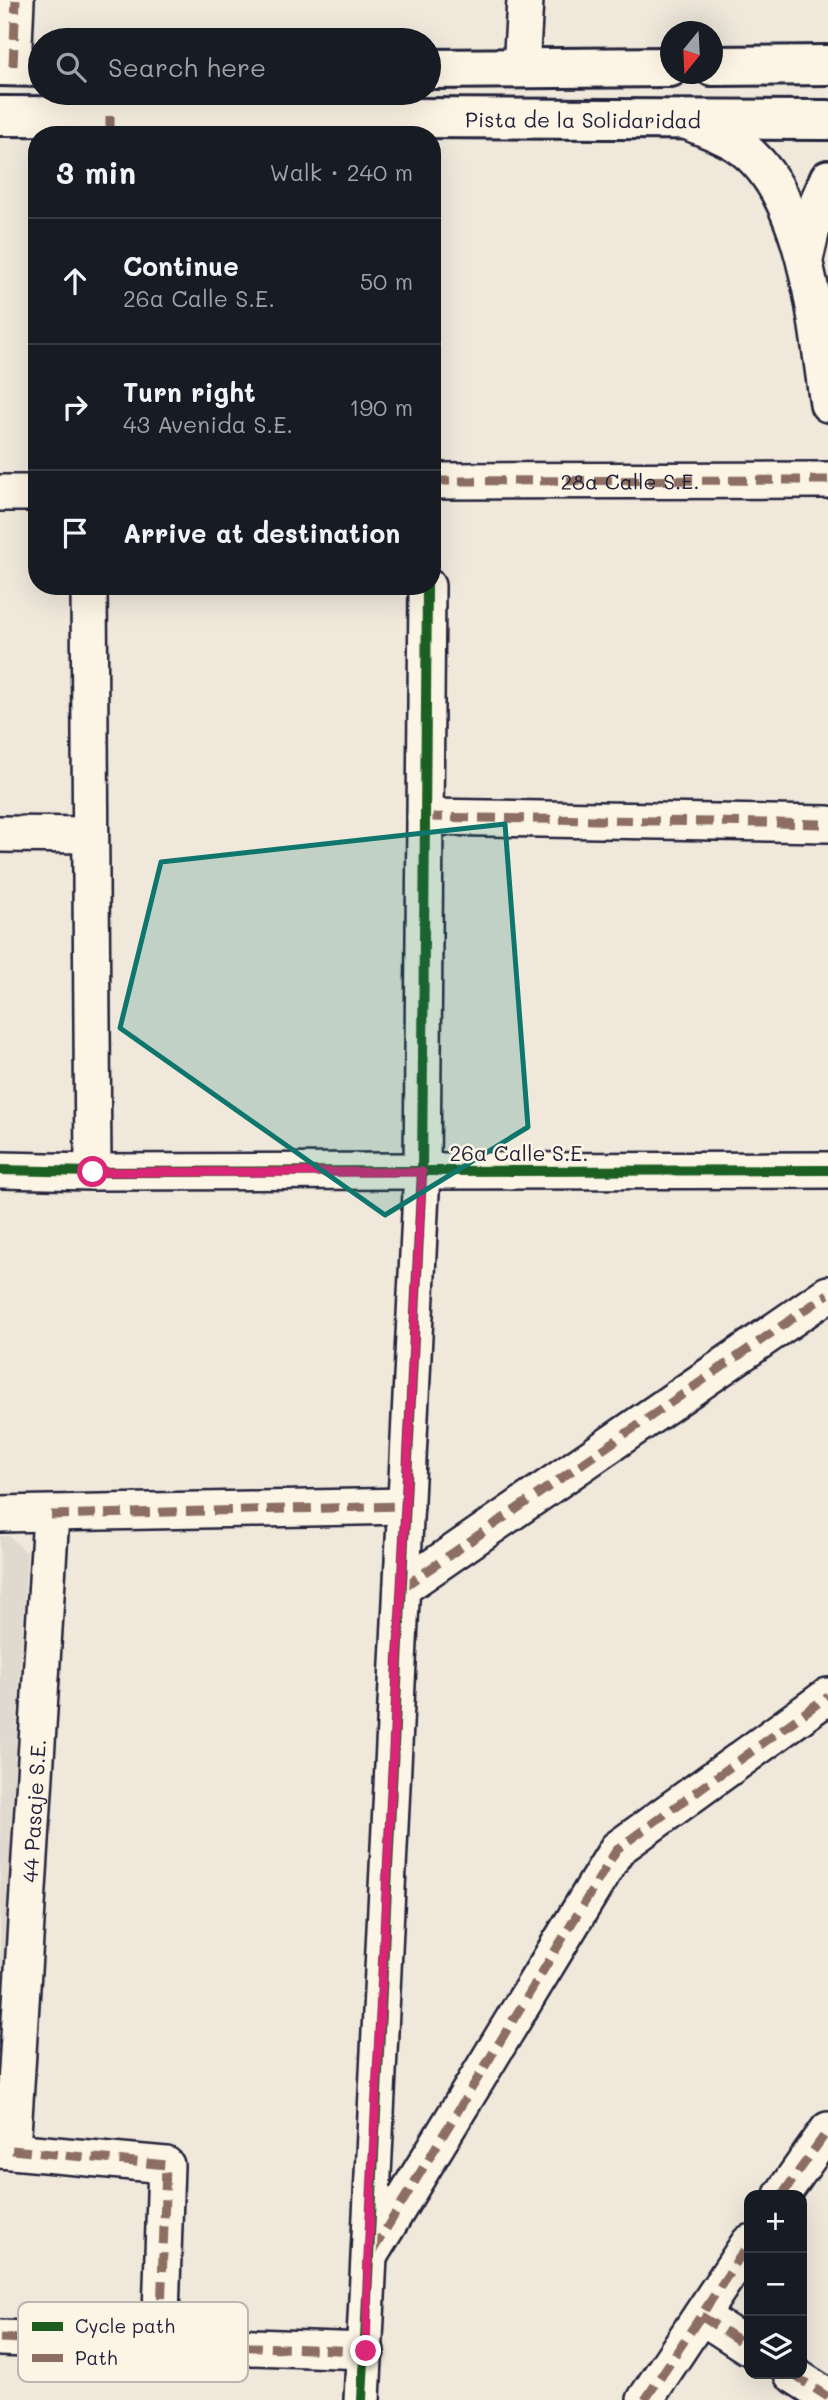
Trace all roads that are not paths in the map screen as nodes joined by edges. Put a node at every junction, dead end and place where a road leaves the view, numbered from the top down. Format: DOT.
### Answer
graph roads {
  1 [pos="16,0"];
  2 [pos="525,0"];
  3 [pos="828,65"];
  4 [pos="18,66"];
  5 [pos="723,66"];
  6 [pos="660,67"];
  7 [pos="441,69"];
  8 [pos="521,69"];
  9 [pos="0,116"];
  10 [pos="828,120"];
  11 [pos="686,121"];
  12 [pos="110,125"];
  13 [pos="270,126"];
  14 [pos="441,127"];
  15 [pos="828,178"];
  16 [pos="805,259"];
  17 [pos="824,352"];
  18 [pos="828,404"];
  19 [pos="828,480"];
  20 [pos="441,481"];
  21 [pos="0,493"];
  22 [pos="28,493"];
  23 [pos="89,595"];
  24 [pos="427,595"];
  25 [pos="425,817"];
  26 [pos="828,824"];
  27 [pos="0,834"];
  28 [pos="89,835"];
  29 [pos="0,1170"];
  30 [pos="828,1170"];
  31 [pos="93,1172"];
  32 [pos="422,1172"];
  33 [pos="828,1294"];
  34 [pos="406,1506"];
  35 [pos="0,1514"];
  36 [pos="51,1514"];
  37 [pos="402,1588"];
  38 [pos="828,1696"];
  39 [pos="828,2130"];
  40 [pos="6,2150"];
  41 [pos="786,2190"];
  42 [pos="744,2251"];
  43 [pos="368,2258"];
  44 [pos="161,2302"];
  45 [pos="701,2316"];
  46 [pos="0,2338"];
  47 [pos="18,2339"];
  48 [pos="744,2344"];
  49 [pos="248,2347"];
  50 [pos="366,2351"];
  51 [pos="800,2379"];
  52 [pos="828,2397"];
  53 [pos="362,2400"];
  54 [pos="645,2400"];
  1 -- 4 [label="street"];
  2 -- 8 [label="street"];
  3 -- 5 [label="main road"];
  6 -- 8 [label="main road"];
  7 -- 8 [label="main road"];
  9 -- 12 [label="main road, Pista de la Solidaridad"];
  10 -- 11 [label="main road, Pista de la Solidaridad"];
  11 -- 14 [label="main road, Pista de la Solidaridad"];
  11 -- 16 [label="street"];
  12 -- 13 [label="main road, Pista de la Solidaridad"];
  15 -- 16 [label="street"];
  16 -- 17 [label="street"];
  17 -- 18 [label="street"];
  19 -- 20 [label="street, 28a Calle S.E."];
  21 -- 22 [label="street"];
  23 -- 28 [label="street"];
  24 -- 25 [label="street"];
  25 -- 26 [label="street"];
  25 -- 32 [label="street"];
  27 -- 28 [label="street"];
  28 -- 31 [label="street"];
  29 -- 31 [label="street, 26a Calle S.E."];
  30 -- 32 [label="street, 26a Calle S.E."];
  31 -- 32 [label="street, 26a Calle S.E."];
  32 -- 34 [label="street"];
  33 -- 37 [label="street"];
  34 -- 36 [label="street"];
  34 -- 37 [label="street"];
  35 -- 36 [label="street"];
  36 -- 40 [label="street, 44 Pasaje S.E."];
  37 -- 43 [label="street"];
  38 -- 43 [label="street"];
  39 -- 41 [label="street"];
  40 -- 44 [label="street"];
  42 -- 45 [label="street"];
  43 -- 50 [label="street"];
  45 -- 48 [label="street"];
  45 -- 54 [label="street"];
  46 -- 47 [label="street"];
  49 -- 50 [label="street"];
  50 -- 53 [label="street"];
  51 -- 52 [label="street"];
}
